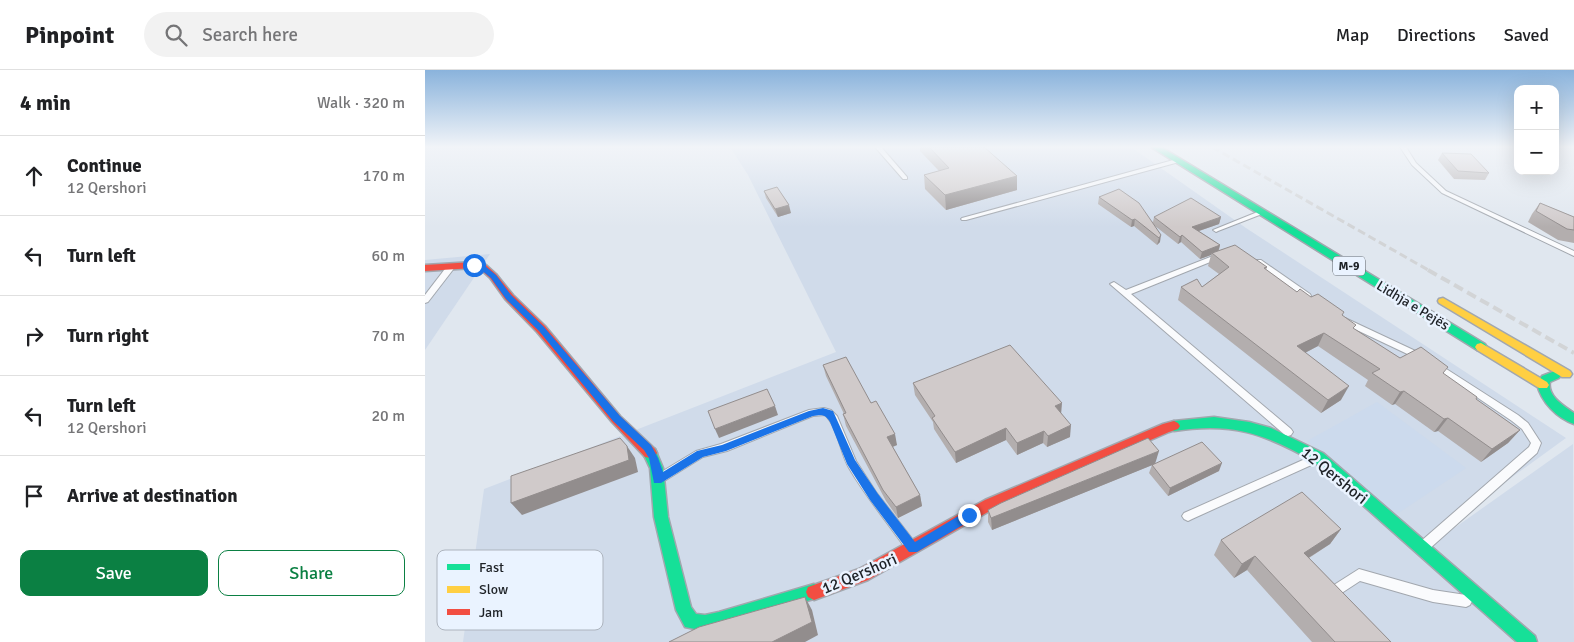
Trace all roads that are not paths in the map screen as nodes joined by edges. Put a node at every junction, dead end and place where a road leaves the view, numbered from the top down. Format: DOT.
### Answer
graph roads {
  1 [pos="901,174"];
  2 [pos="1130,174"];
  3 [pos="1197,174"];
  4 [pos="1425,174"];
  5 [pos="905,178"];
  6 [pos="1260,213"];
  7 [pos="964,219"];
  8 [pos="1216,230"];
  9 [pos="1230,252"];
  10 [pos="1247,254"];
  11 [pos="1574,254"];
  12 [pos="451,267"];
  13 [pos="425,268"];
  14 [pos="1114,284"];
  15 [pos="1125,293"];
  16 [pos="1429,293"];
  17 [pos="425,300"];
  18 [pos="1319,304"];
  19 [pos="1335,314"];
  20 [pos="1570,375"];
  21 [pos="1543,385"];
  22 [pos="1574,419"];
  23 [pos="1318,457"];
  24 [pos="658,480"];
  25 [pos="1188,516"];
  26 [pos="1422,548"];
  27 [pos="913,549"];
  28 [pos="1329,595"];
  29 [pos="1486,604"];
  30 [pos="1529,642"];
  1 -- 5 [label="lane"];
  2 -- 7 [label="lane"];
  3 -- 6 [label="main road, Lidhja e Pejës / M-9"];
  4 -- 11 [label="lane"];
  6 -- 8 [label="lane"];
  6 -- 21 [label="main road, Lidhja e Pejës / M-9"];
  9 -- 15 [label="lane"];
  10 -- 18 [label="lane"];
  12 -- 13 [label="main road, 12 Qershori"];
  12 -- 17 [label="lane"];
  12 -- 24 [label="main road, 12 Qershori"];
  14 -- 15 [label="lane"];
  15 -- 23 [label="lane"];
  16 -- 20 [label="main road, Lidhja e Pejës"];
  19 -- 26 [label="lane"];
  20 -- 21 [label="main road"];
  21 -- 22 [label="main road"];
  23 -- 25 [label="lane"];
  23 -- 26 [label="main road, 12 Qershori"];
  23 -- 27 [label="main road, 12 Qershori"];
  24 -- 27 [label="lane"];
  24 -- 27 [label="main road, 12 Qershori"];
  26 -- 29 [label="main road, 12 Qershori"];
  28 -- 29 [label="lane"];
  29 -- 30 [label="main road, 12 Qershori"];
}
